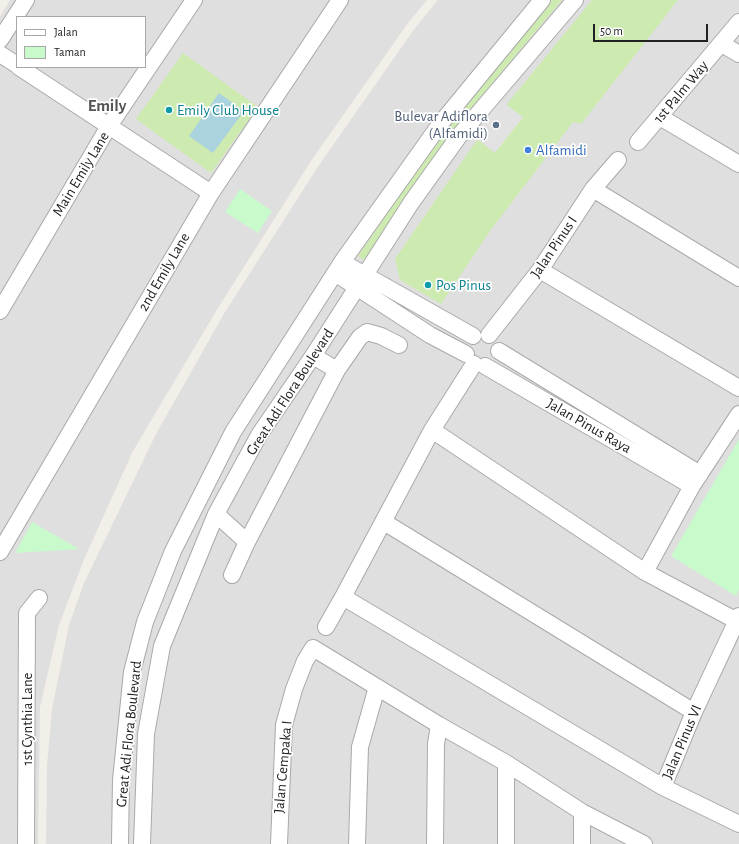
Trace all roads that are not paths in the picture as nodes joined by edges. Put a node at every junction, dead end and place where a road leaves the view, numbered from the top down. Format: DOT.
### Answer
graph roads {
  1 [pos="26,0"];
  2 [pos="194,0"];
  3 [pos="340,0"];
  4 [pos="542,0"];
  5 [pos="575,0"];
  6 [pos="739,22"];
  7 [pos="0,40"];
  8 [pos="722,44"];
  9 [pos="0,54"];
  10 [pos="739,54"];
  11 [pos="16,65"];
  12 [pos="21,68"];
  13 [pos="660,117"];
  14 [pos="109,126"];
  15 [pos="638,142"];
  16 [pos="618,160"];
  17 [pos="739,164"];
  18 [pos="593,189"];
  19 [pos="211,193"];
  20 [pos="339,267"];
  21 [pos="540,270"];
  22 [pos="739,278"];
  23 [pos="361,280"];
  24 [pos="0,311"];
  25 [pos="481,336"];
  26 [pos="399,345"];
  27 [pos="498,351"];
  28 [pos="313,356"];
  29 [pos="475,361"];
  30 [pos="337,370"];
  31 [pos="739,388"];
  32 [pos="739,414"];
  33 [pos="432,430"];
  34 [pos="696,480"];
  35 [pos="216,514"];
  36 [pos="384,522"];
  37 [pos="247,542"];
  38 [pos="0,552"];
  39 [pos="646,572"];
  40 [pos="232,575"];
  41 [pos="343,597"];
  42 [pos="40,598"];
  43 [pos="738,619"];
  44 [pos="326,627"];
  45 [pos="377,687"];
  46 [pos="694,712"];
  47 [pos="439,725"];
  48 [pos="506,763"];
  49 [pos="121,780"];
  50 [pos="144,780"];
  51 [pos="663,787"];
  52 [pos="582,812"];
  53 [pos="739,824"];
  54 [pos="26,844"];
  55 [pos="120,844"];
  56 [pos="142,844"];
  57 [pos="279,844"];
  58 [pos="357,844"];
  59 [pos="435,844"];
  60 [pos="506,844"];
  61 [pos="582,844"];
  62 [pos="644,844"];
  1 -- 7 [label="street"];
  2 -- 14 [label="street, Main Emily Lane"];
  3 -- 19 [label="street, 2nd Emily Lane"];
  4 -- 20 [label="street, Great Adi Flora Boulevard"];
  5 -- 23 [label="street, Great Adi Flora Boulevard"];
  6 -- 8 [label="street, 1st Palm Way"];
  8 -- 10 [label="street"];
  8 -- 13 [label="street, 1st Palm Way"];
  9 -- 11 [label="street"];
  12 -- 14 [label="street"];
  13 -- 15 [label="street, 1st Palm Way"];
  13 -- 17 [label="street"];
  14 -- 19 [label="street"];
  14 -- 24 [label="street, Main Emily Lane"];
  16 -- 18 [label="street, Jalan Pinus I"];
  18 -- 21 [label="street, Jalan Pinus I"];
  18 -- 22 [label="street"];
  19 -- 38 [label="street, 2nd Emily Lane"];
  20 -- 23 [label="street, Jalan Pinus Raya"];
  20 -- 49 [label="street, Great Adi Flora Boulevard"];
  21 -- 25 [label="street, Jalan Pinus I"];
  21 -- 31 [label="street"];
  23 -- 25 [label="street, Jalan Pinus Raya"];
  23 -- 28 [label="street, Great Adi Flora Boulevard"];
  23 -- 29 [label="street, Jalan Pinus Raya"];
  25 -- 27 [label="street"];
  25 -- 29 [label="street"];
  26 -- 30 [label="street"];
  27 -- 29 [label="street"];
  27 -- 34 [label="street, Jalan Pinus Raya"];
  28 -- 30 [label="street"];
  28 -- 35 [label="street, Great Adi Flora Boulevard"];
  29 -- 33 [label="street"];
  29 -- 34 [label="street, Jalan Pinus Raya"];
  30 -- 37 [label="street"];
  32 -- 34 [label="street"];
  33 -- 36 [label="street"];
  33 -- 39 [label="street"];
  34 -- 39 [label="street"];
  35 -- 37 [label="street"];
  35 -- 50 [label="street, Great Adi Flora Boulevard"];
  36 -- 41 [label="street"];
  36 -- 46 [label="street"];
  37 -- 40 [label="street"];
  39 -- 43 [label="street"];
  41 -- 44 [label="street"];
  41 -- 51 [label="street"];
  42 -- 54 [label="street, 1st Cynthia Lane"];
  43 -- 46 [label="street, Jalan Pinus VI"];
  45 -- 47 [label="street"];
  45 -- 57 [label="street, Jalan Cempaka I"];
  45 -- 58 [label="street"];
  46 -- 51 [label="street, Jalan Pinus VI"];
  47 -- 48 [label="street"];
  47 -- 59 [label="street"];
  48 -- 52 [label="street"];
  48 -- 60 [label="street"];
  49 -- 50 [label="street"];
  49 -- 55 [label="street, Great Adi Flora Boulevard"];
  50 -- 56 [label="street, Great Adi Flora Boulevard"];
  51 -- 53 [label="street, Jalan Pinus VI"];
  52 -- 61 [label="street"];
  52 -- 62 [label="street"];
}
